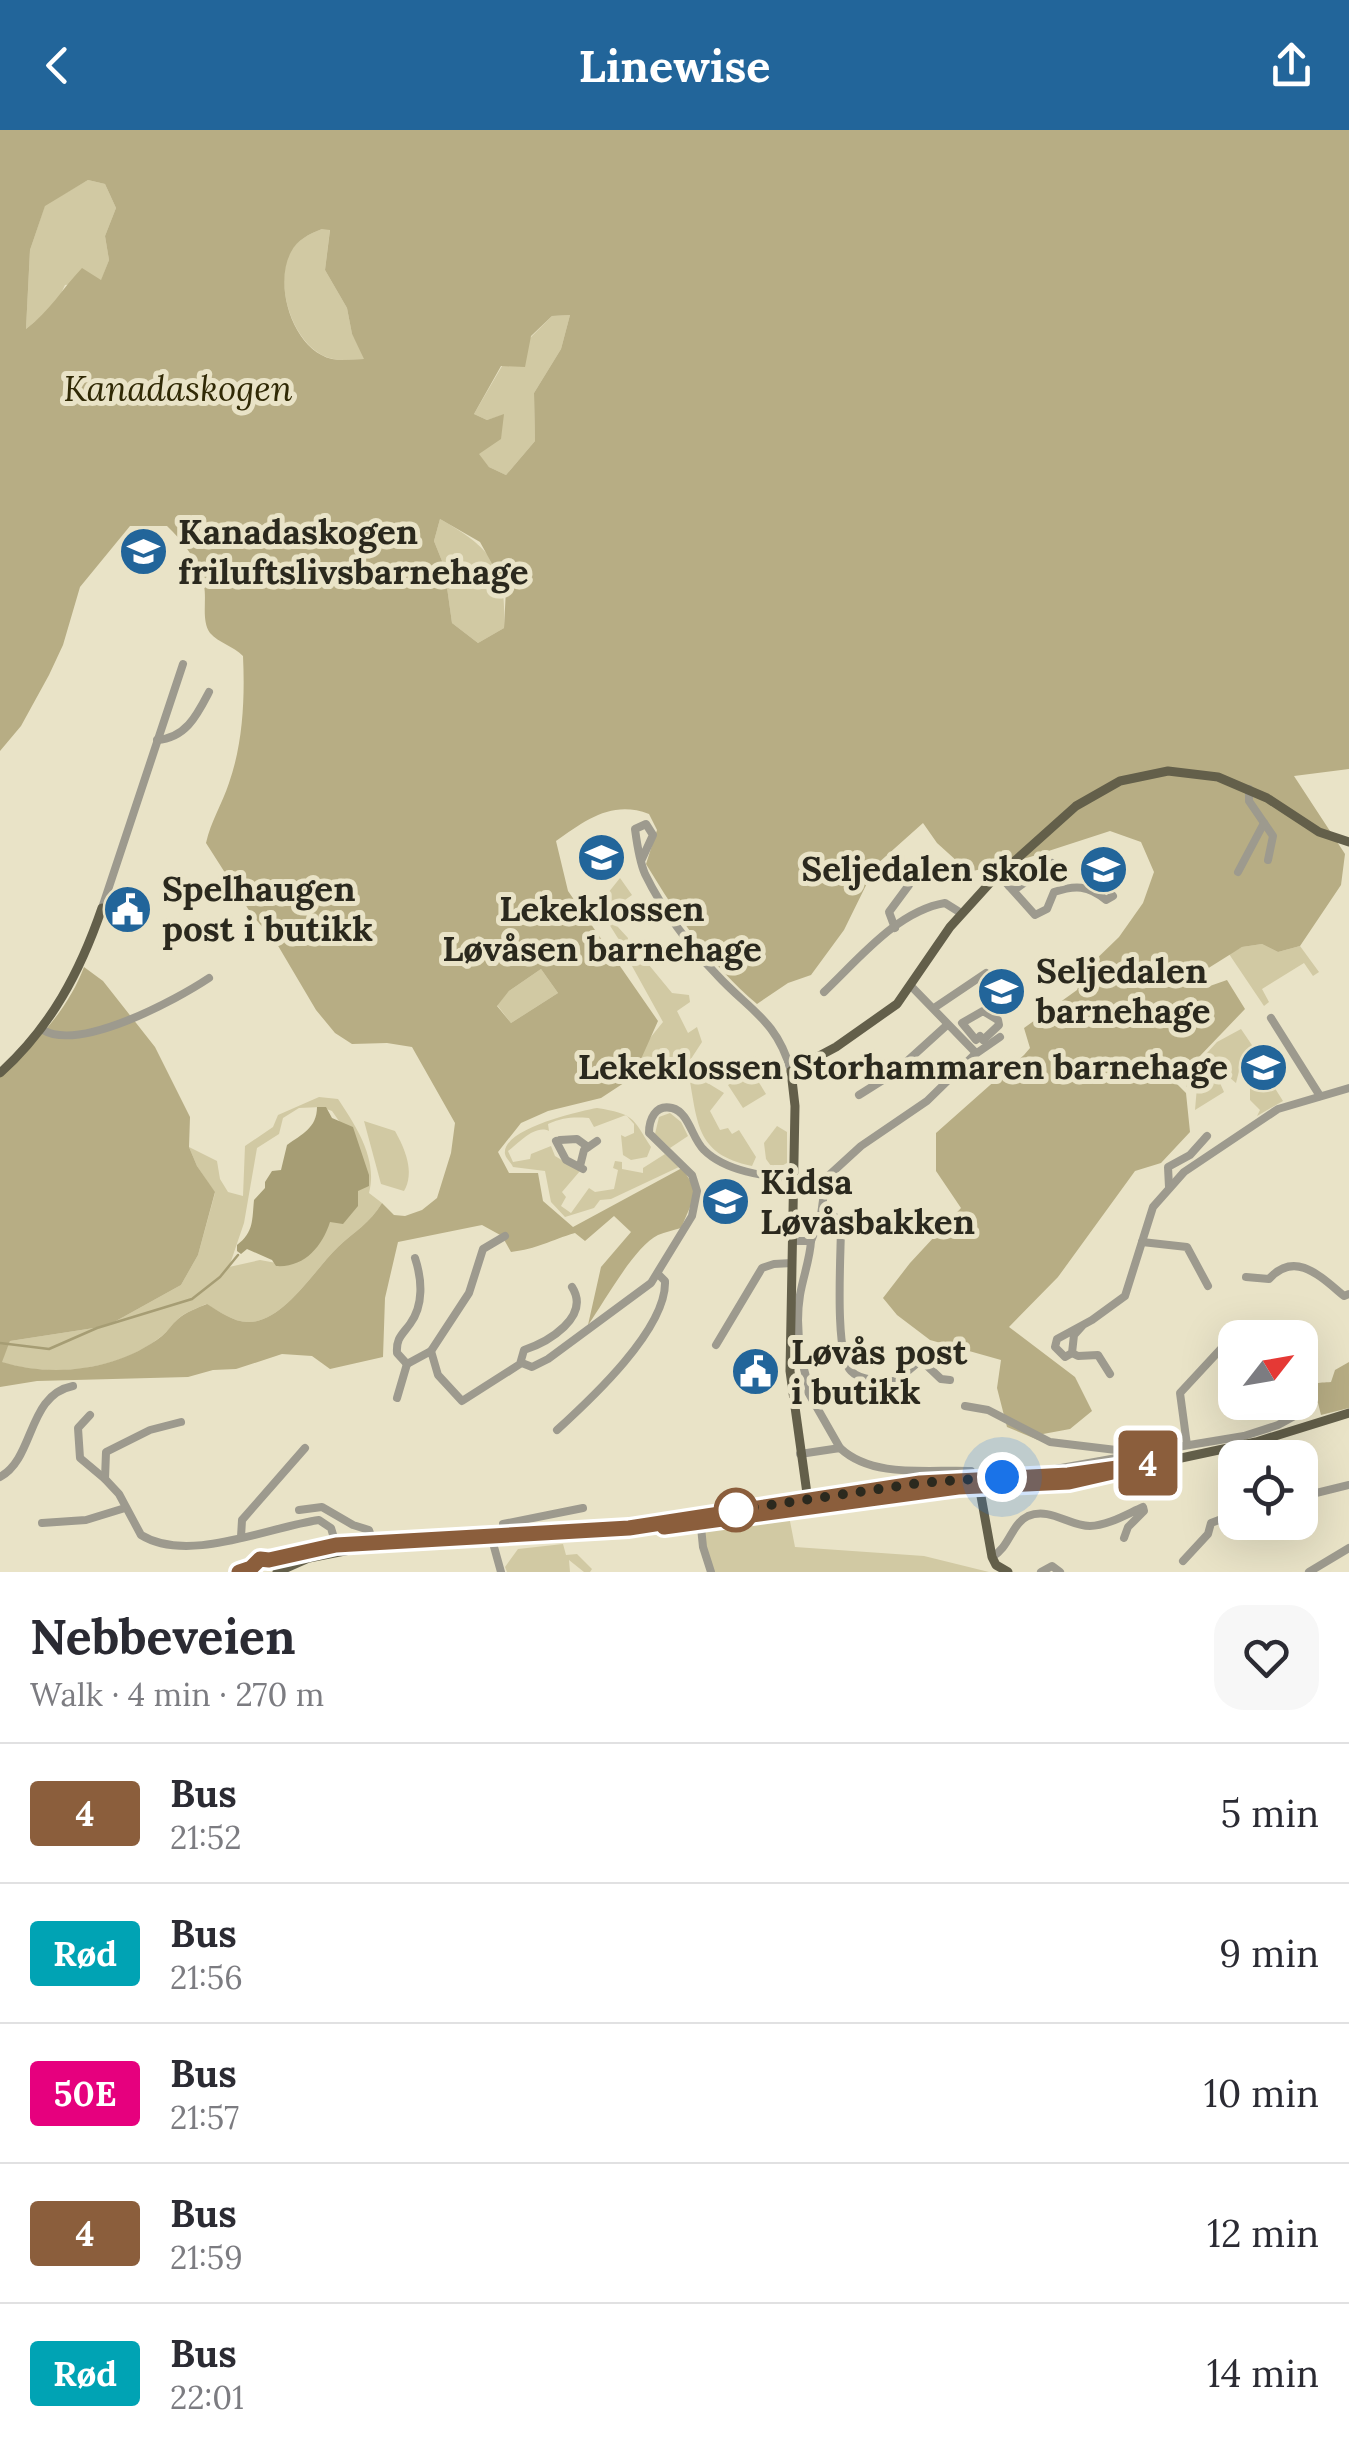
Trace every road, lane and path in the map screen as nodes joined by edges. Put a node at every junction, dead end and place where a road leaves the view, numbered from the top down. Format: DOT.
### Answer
graph roads {
  1 [pos="183,664"];
  2 [pos="209,692"];
  3 [pos="158,740"];
  4 [pos="1249,790"];
  5 [pos="1265,822"];
  6 [pos="1349,842"];
  7 [pos="1268,860"];
  8 [pos="641,861"];
  9 [pos="1052,863"];
  10 [pos="1238,872"];
  11 [pos="999,875"];
  12 [pos="909,885"];
  13 [pos="1009,886"];
  14 [pos="1114,896"];
  15 [pos="102,908"];
  16 [pos="962,913"];
  17 [pos="895,928"];
  18 [pos="986,973"];
  19 [pos="209,978"];
  20 [pos="911,986"];
  21 [pos="824,992"];
  22 [pos="934,1008"];
  23 [pos="1272,1018"];
  24 [pos="962,1024"];
  25 [pos="947,1025"];
  26 [pos="43,1030"];
  27 [pos="1000,1038"];
  28 [pos="976,1053"];
  29 [pos="791,1071"];
  30 [pos="0,1073"];
  31 [pos="1349,1088"];
  32 [pos="859,1094"];
  33 [pos="1320,1096"];
  34 [pos="1207,1136"];
  35 [pos="581,1167"];
  36 [pos="794,1178"];
  37 [pos="1169,1187"];
  38 [pos="821,1215"];
  39 [pos="505,1236"];
  40 [pos="792,1240"];
  41 [pos="812,1240"];
  42 [pos="1142,1242"];
  43 [pos="416,1258"];
  44 [pos="792,1264"];
  45 [pos="659,1274"];
  46 [pos="1246,1277"];
  47 [pos="1208,1286"];
  48 [pos="572,1287"];
  49 [pos="1349,1294"];
  50 [pos="1083,1325"];
  51 [pos="716,1344"];
  52 [pos="431,1351"];
  53 [pos="1218,1352"];
  54 [pos="1072,1353"];
  55 [pos="522,1362"];
  56 [pos="406,1364"];
  57 [pos="1110,1374"];
  58 [pos="950,1380"];
  59 [pos="73,1386"];
  60 [pos="396,1398"];
  61 [pos="965,1406"];
  62 [pos="1349,1413"];
  63 [pos="90,1416"];
  64 [pos="1285,1420"];
  65 [pos="182,1422"];
  66 [pos="557,1430"];
  67 [pos="1187,1446"];
  68 [pos="305,1448"];
  69 [pos="840,1448"];
  70 [pos="1141,1453"];
  71 [pos="800,1454"];
  72 [pos="1154,1459"];
  73 [pos="1050,1470"];
  74 [pos="0,1478"];
  75 [pos="976,1478"];
  76 [pos="105,1480"];
  77 [pos="1349,1485"];
  78 [pos="1318,1493"];
  79 [pos="810,1502"];
  80 [pos="125,1508"];
  81 [pos="582,1508"];
  82 [pos="299,1510"];
  83 [pos="564,1511"];
  84 [pos="700,1520"];
  85 [pos="1218,1520"];
  86 [pos="42,1523"];
  87 [pos="502,1524"];
  88 [pos="564,1530"];
  89 [pos="492,1536"];
  90 [pos="241,1537"];
  91 [pos="1124,1538"];
  92 [pos="371,1545"];
  93 [pos="1349,1548"];
  94 [pos="337,1549"];
  95 [pos="992,1556"];
  96 [pos="269,1560"];
  97 [pos="1183,1560"];
  98 [pos="251,1570"];
  99 [pos="239,1572"];
  100 [pos="276,1572"];
  101 [pos="501,1572"];
  102 [pos="712,1572"];
  103 [pos="1008,1572"];
  104 [pos="1041,1572"];
  105 [pos="1060,1572"];
  106 [pos="1310,1572"];
  1 -- 3 [label="street"];
  2 -- 3 [label="street"];
  3 -- 15 [label="street"];
  4 -- 5 [label="street"];
  4 -- 6 [label="main road"];
  4 -- 11 [label="main road"];
  5 -- 7 [label="street"];
  5 -- 10 [label="street"];
  8 -- 29 [label="street"];
  9 -- 13 [label="street"];
  11 -- 13 [label="street"];
  11 -- 16 [label="main road"];
  12 -- 17 [label="street"];
  13 -- 14 [label="street"];
  15 -- 26 [label="main road"];
  16 -- 17 [label="street"];
  16 -- 20 [label="main road"];
  17 -- 21 [label="street"];
  18 -- 22 [label="street"];
  19 -- 26 [label="street"];
  20 -- 22 [label="street"];
  20 -- 29 [label="main road"];
  22 -- 25 [label="street"];
  23 -- 33 [label="street"];
  24 -- 24 [label="street"];
  25 -- 28 [label="street"];
  25 -- 32 [label="street"];
  26 -- 30 [label="main road"];
  27 -- 28 [label="street"];
  28 -- 38 [label="street"];
  29 -- 36 [label="main road"];
  31 -- 33 [label="street"];
  33 -- 37 [label="street"];
  34 -- 37 [label="street"];
  35 -- 35 [label="street"];
  36 -- 40 [label="main road"];
  36 -- 45 [label="street"];
  37 -- 42 [label="street"];
  38 -- 41 [label="street"];
  38 -- 58 [label="street"];
  39 -- 52 [label="street"];
  40 -- 41 [label="street"];
  40 -- 44 [label="main road"];
  41 -- 69 [label="street"];
  42 -- 47 [label="street"];
  42 -- 50 [label="street"];
  43 -- 56 [label="street"];
  44 -- 51 [label="street"];
  44 -- 71 [label="main road"];
  45 -- 55 [label="street"];
  45 -- 66 [label="street"];
  46 -- 49 [label="street"];
  48 -- 55 [label="street"];
  50 -- 54 [label="street"];
  50 -- 54 [label="street"];
  52 -- 55 [label="street"];
  52 -- 56 [label="street"];
  53 -- 67 [label="street"];
  54 -- 57 [label="street"];
  56 -- 60 [label="street"];
  59 -- 74 [label="street"];
  61 -- 70 [label="street"];
  62 -- 72 [label="main road"];
  63 -- 76 [label="street"];
  64 -- 67 [label="street"];
  65 -- 76 [label="street"];
  67 -- 72 [label="street"];
  68 -- 90 [label="street"];
  69 -- 71 [label="street"];
  69 -- 75 [label="street"];
  70 -- 72 [label="street"];
  70 -- 73 [label="street"];
  71 -- 79 [label="main road"];
  72 -- 75 [label="main road"];
  75 -- 79 [label="main road"];
  75 -- 95 [label="main road"];
  76 -- 80 [label="street"];
  77 -- 78 [label="street"];
  79 -- 84 [label="main road"];
  80 -- 86 [label="street"];
  80 -- 90 [label="street"];
  81 -- 83 [label="street"];
  82 -- 92 [label="street"];
  83 -- 87 [label="street"];
  83 -- 88 [label="street"];
  84 -- 88 [label="main road"];
  84 -- 102 [label="street"];
  85 -- 97 [label="street"];
  88 -- 89 [label="main road"];
  89 -- 92 [label="main road"];
  89 -- 101 [label="street"];
  90 -- 94 [label="street"];
  91 -- 95 [label="street"];
  92 -- 94 [label="main road"];
  93 -- 106 [label="street"];
  94 -- 96 [label="main road"];
  94 -- 100 [label="main road"];
  95 -- 103 [label="main road"];
  96 -- 98 [label="main road"];
  96 -- 100 [label="main road"];
  98 -- 99 [label="main road"];
  104 -- 105 [label="street"];
}
